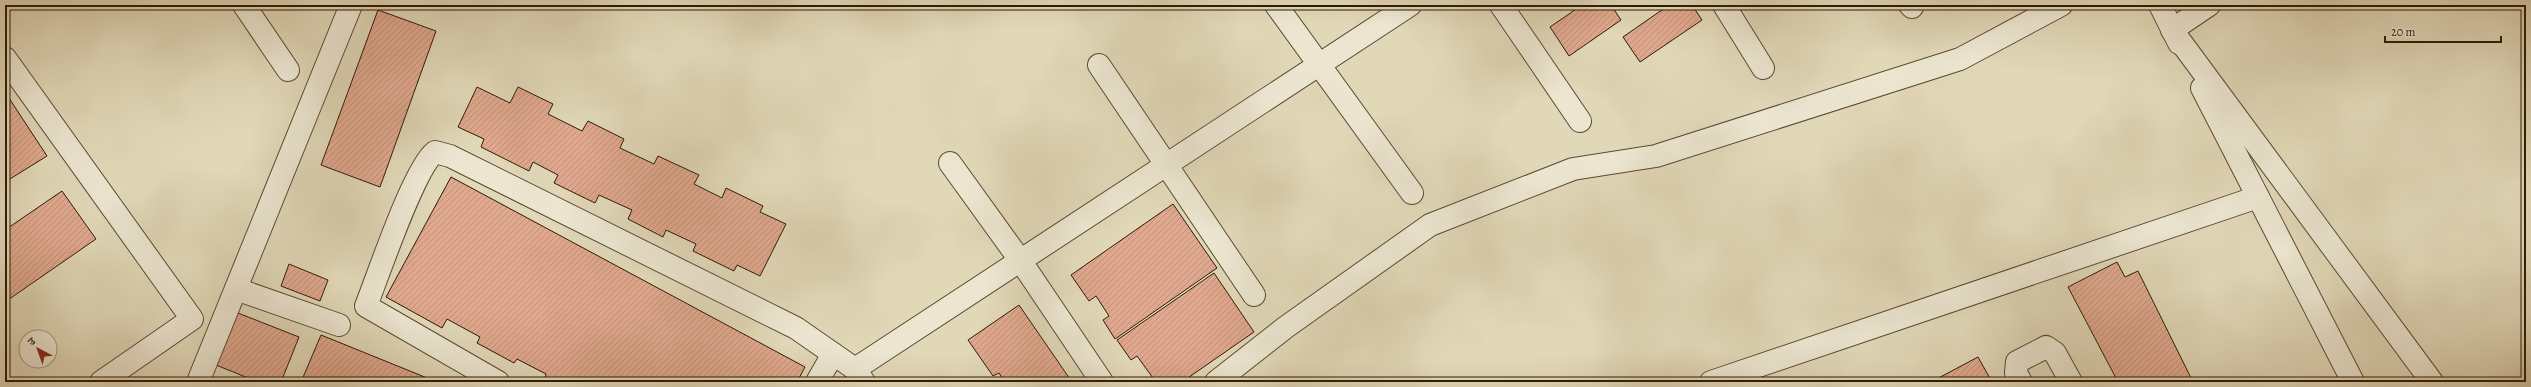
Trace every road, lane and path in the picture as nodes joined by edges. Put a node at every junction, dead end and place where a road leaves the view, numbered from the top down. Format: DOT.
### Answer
graph roads {
  1 [pos="244,5"];
  2 [pos="351,5"];
  3 [pos="1276,5"];
  4 [pos="1410,5"];
  5 [pos="1501,5"];
  6 [pos="1724,5"];
  7 [pos="2061,5"];
  8 [pos="2160,5"];
  9 [pos="2209,5"];
  10 [pos="2172,30"];
  11 [pos="5,58"];
  12 [pos="1319,64"];
  13 [pos="1099,65"];
  14 [pos="1763,68"];
  15 [pos="288,70"];
  16 [pos="1580,121"];
  17 [pos="950,163"];
  18 [pos="1166,165"];
  19 [pos="1412,192"];
  20 [pos="2258,197"];
  21 [pos="1020,260"];
  22 [pos="236,289"];
  23 [pos="1254,294"];
  24 [pos="339,325"];
  25 [pos="833,354"];
  26 [pos="860,376"];
  27 [pos="101,382"];
  28 [pos="198,382"];
  29 [pos="498,382"];
  30 [pos="817,382"];
  31 [pos="1102,382"];
  32 [pos="1216,382"];
  33 [pos="1711,382"];
  34 [pos="2021,382"];
  35 [pos="2071,382"];
  36 [pos="2353,382"];
  37 [pos="2432,382"];
  1 -- 15 [label="street"];
  2 -- 22 [label="street"];
  3 -- 12 [label="street"];
  4 -- 12 [label="street"];
  5 -- 16 [label="street"];
  6 -- 14 [label="street"];
  7 -- 32 [label="street"];
  8 -- 10 [label="street"];
  9 -- 10 [label="street"];
  10 -- 20 [label="street"];
  10 -- 37 [label="street"];
  11 -- 27 [label="street"];
  12 -- 18 [label="street"];
  12 -- 19 [label="street"];
  13 -- 18 [label="street"];
  17 -- 21 [label="street"];
  18 -- 21 [label="street"];
  18 -- 23 [label="street"];
  20 -- 33 [label="street"];
  20 -- 36 [label="street"];
  21 -- 26 [label="street"];
  21 -- 31 [label="street"];
  22 -- 24 [label="street"];
  22 -- 28 [label="street"];
  25 -- 26 [label="street"];
  25 -- 29 [label="street"];
  25 -- 30 [label="street"];
  34 -- 35 [label="street"];
}
